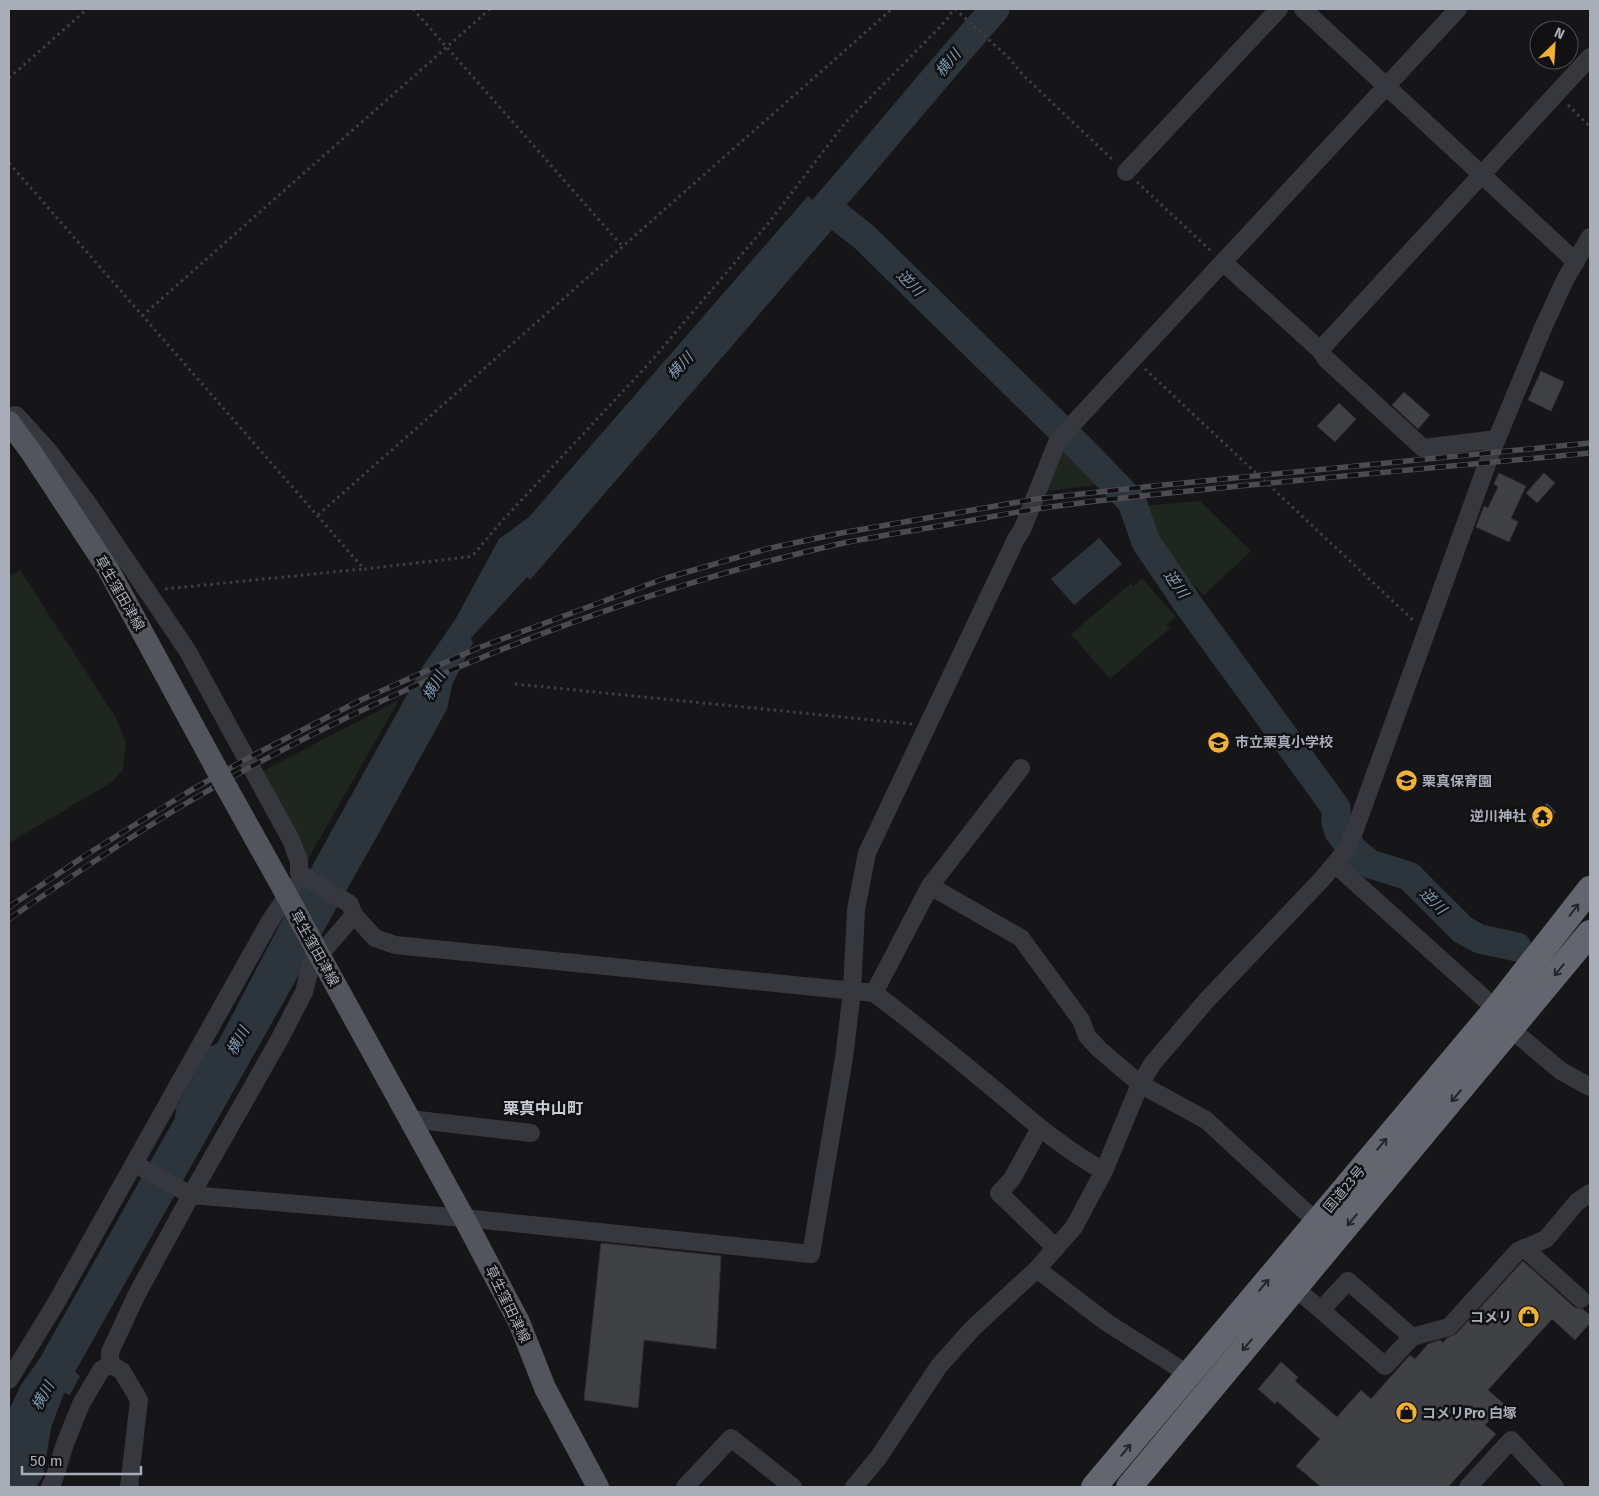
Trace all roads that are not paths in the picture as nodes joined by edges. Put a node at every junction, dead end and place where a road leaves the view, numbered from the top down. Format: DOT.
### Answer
graph roads {
  1 [pos="1279,9"];
  2 [pos="1303,9"];
  3 [pos="1458,9"];
  4 [pos="1590,57"];
  5 [pos="1385,86"];
  6 [pos="1126,172"];
  7 [pos="1482,176"];
  8 [pos="1590,237"];
  9 [pos="1223,262"];
  10 [pos="1576,262"];
  11 [pos="1320,350"];
  12 [pos="9,417"];
  13 [pos="9,422"];
  14 [pos="1497,439"];
  15 [pos="1021,768"];
  16 [pos="1335,864"];
  17 [pos="301,875"];
  18 [pos="930,886"];
  19 [pos="1590,889"];
  20 [pos="352,910"];
  21 [pos="1590,933"];
  22 [pos="852,991"];
  23 [pos="874,993"];
  24 [pos="1496,1009"];
  25 [pos="1512,1029"];
  26 [pos="1140,1084"];
  27 [pos="1590,1087"];
  28 [pos="410,1119"];
  29 [pos="1040,1128"];
  30 [pos="531,1133"];
  31 [pos="135,1164"];
  32 [pos="1104,1170"];
  33 [pos="1590,1193"];
  34 [pos="191,1195"];
  35 [pos="1307,1213"];
  36 [pos="464,1218"];
  37 [pos="1056,1248"];
  38 [pos="1524,1248"];
  39 [pos="1037,1269"];
  40 [pos="1295,1288"];
  41 [pos="1581,1299"];
  42 [pos="1321,1310"];
  43 [pos="1412,1337"];
  44 [pos="110,1364"];
  45 [pos="1177,1367"];
  46 [pos="9,1380"];
  47 [pos="50,1487"];
  48 [pos="129,1487"];
  49 [pos="598,1487"];
  50 [pos="684,1487"];
  51 [pos="793,1487"];
  52 [pos="854,1487"];
  53 [pos="1094,1487"];
  54 [pos="1129,1487"];
  55 [pos="1468,1487"];
  56 [pos="1555,1487"];
  1 -- 6 [label="street"];
  2 -- 5 [label="street"];
  3 -- 5 [label="street"];
  4 -- 7 [label="street"];
  5 -- 7 [label="street"];
  5 -- 9 [label="street"];
  7 -- 10 [label="street"];
  7 -- 11 [label="street"];
  8 -- 10 [label="street"];
  9 -- 11 [label="street"];
  9 -- 22 [label="street"];
  10 -- 14 [label="street"];
  11 -- 14 [label="street"];
  12 -- 17 [label="street"];
  13 -- 28 [label="main road, 草生窪田津線, bridge"];
  14 -- 16 [label="street"];
  15 -- 18 [label="street"];
  16 -- 24 [label="street"];
  16 -- 26 [label="street"];
  17 -- 20 [label="street"];
  17 -- 31 [label="street"];
  18 -- 23 [label="street"];
  18 -- 26 [label="street"];
  24 -- 19 [label="highway, 国道23号, one-way"];
  20 -- 22 [label="street"];
  20 -- 34 [label="street"];
  21 -- 25 [label="highway, 国道23号, one-way"];
  22 -- 23 [label="street"];
  22 -- 36 [label="street"];
  23 -- 29 [label="street"];
  24 -- 25 [label="street"];
  53 -- 24 [label="highway, 国道23号, one-way"];
  25 -- 27 [label="street"];
  25 -- 40 [label="highway, 国道23号, one-way"];
  26 -- 32 [label="street"];
  26 -- 35 [label="street"];
  28 -- 30 [label="street"];
  28 -- 36 [label="main road, 草生窪田津線"];
  29 -- 32 [label="street"];
  29 -- 37 [label="street"];
  31 -- 34 [label="street"];
  31 -- 46 [label="street"];
  32 -- 37 [label="street"];
  33 -- 38 [label="street"];
  34 -- 36 [label="street"];
  34 -- 44 [label="street"];
  36 -- 49 [label="main road, 草生窪田津線"];
  37 -- 39 [label="street"];
  38 -- 41 [label="street"];
  38 -- 43 [label="street"];
  39 -- 45 [label="street"];
  39 -- 52 [label="street"];
  40 -- 42 [label="street"];
  40 -- 54 [label="highway, 国道23号, one-way"];
  42 -- 43 [label="street"];
  42 -- 43 [label="street"];
  44 -- 47 [label="street"];
  44 -- 48 [label="street"];
  50 -- 51 [label="street"];
  55 -- 56 [label="street"];
}
